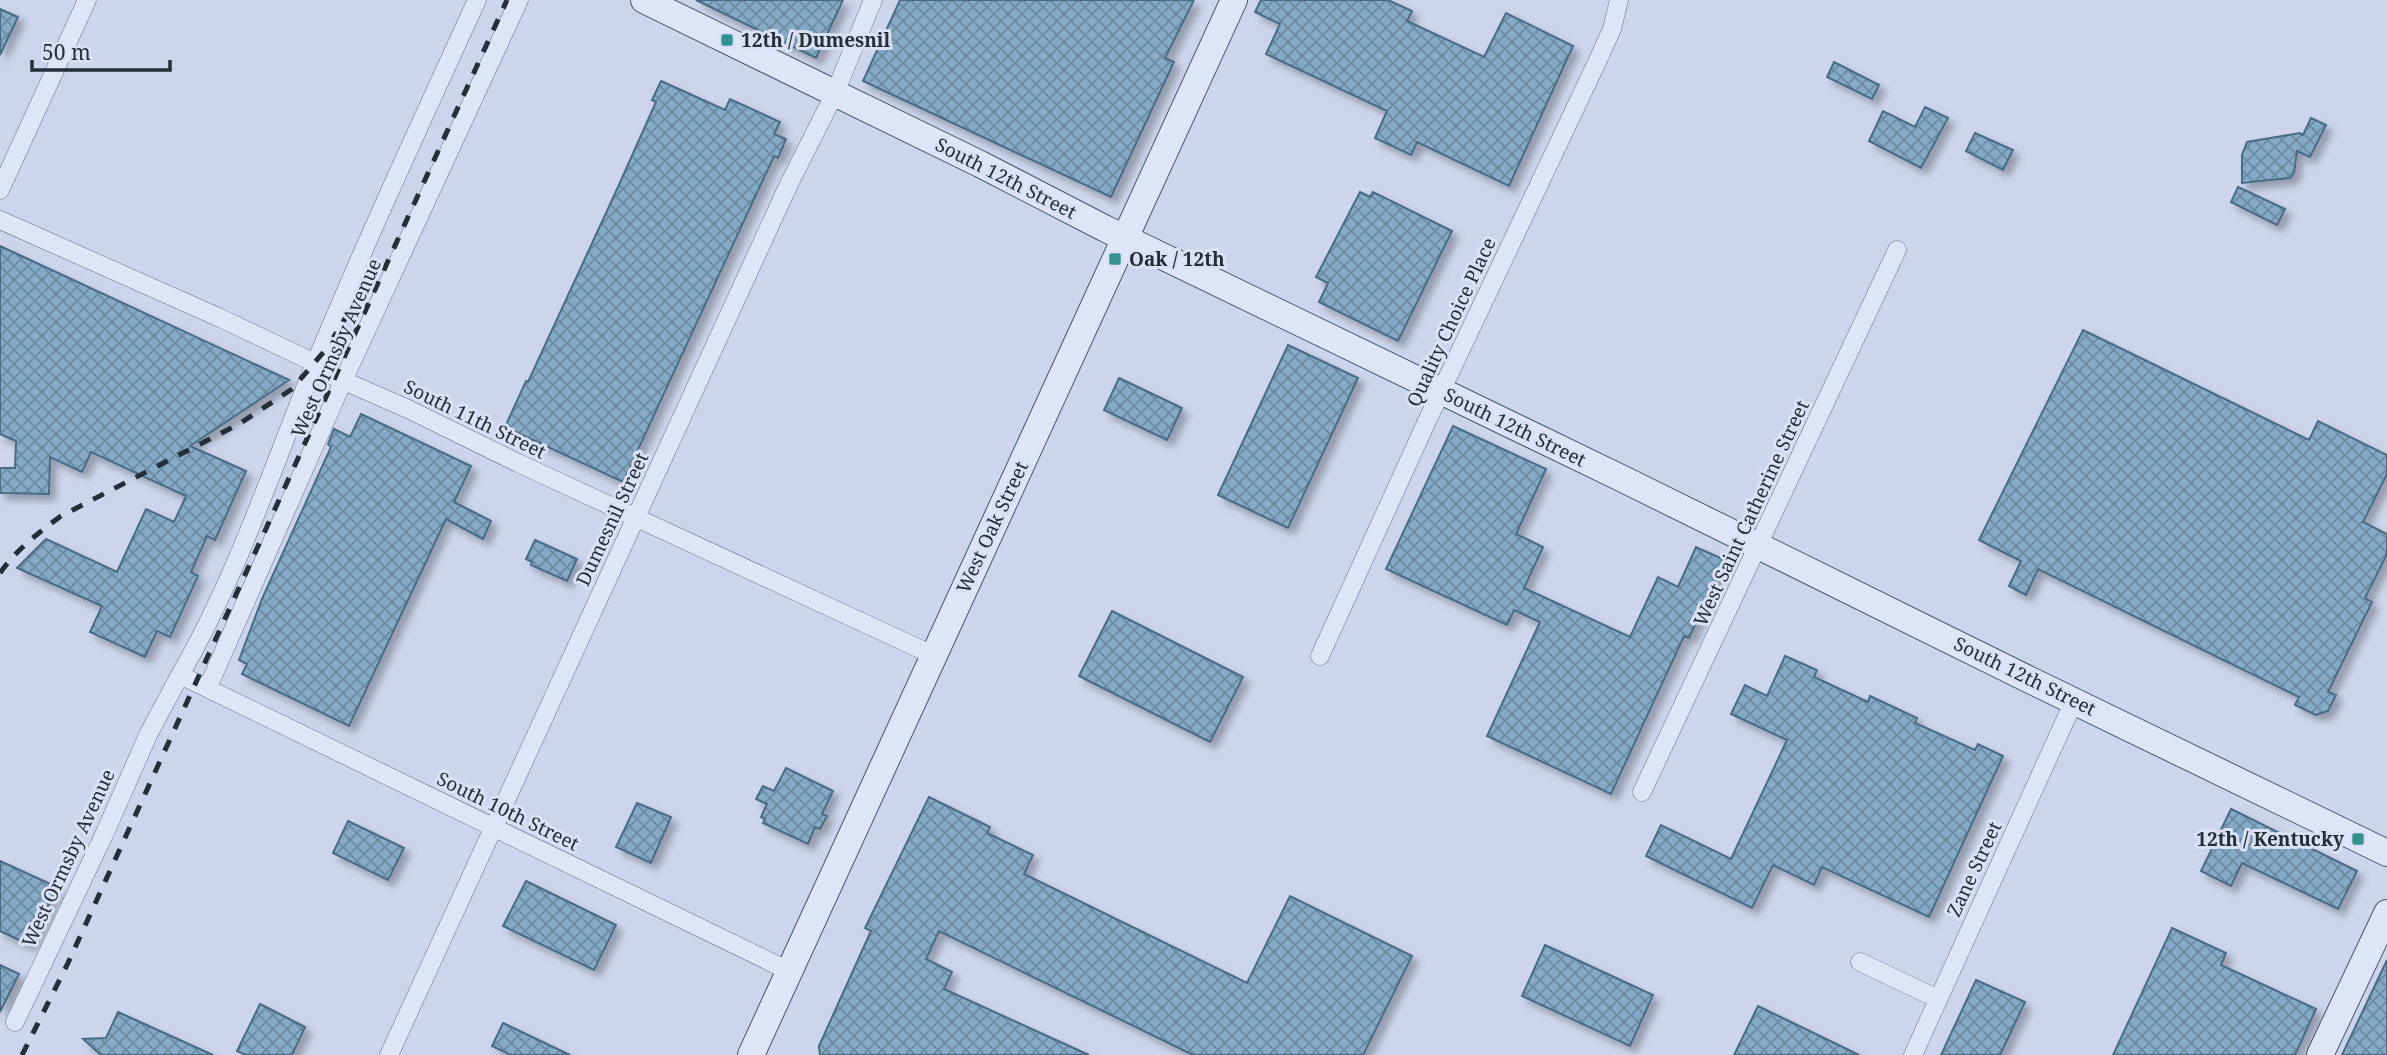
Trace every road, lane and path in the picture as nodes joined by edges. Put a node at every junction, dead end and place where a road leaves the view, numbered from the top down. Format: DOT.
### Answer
graph roads {
  1 [pos="86,0"];
  2 [pos="477,0"];
  3 [pos="519,0"];
  4 [pos="645,0"];
  5 [pos="873,0"];
  6 [pos="1234,0"];
  7 [pos="1619,3"];
  8 [pos="835,93"];
  9 [pos="0,190"];
  10 [pos="0,220"];
  11 [pos="1125,239"];
  12 [pos="1897,250"];
  13 [pos="315,363"];
  14 [pos="344,380"];
  15 [pos="1441,392"];
  16 [pos="636,518"];
  17 [pos="1759,546"];
  18 [pos="933,655"];
  19 [pos="1320,656"];
  20 [pos="180,675"];
  21 [pos="208,687"];
  22 [pos="2074,701"];
  23 [pos="1642,792"];
  24 [pos="494,828"];
  25 [pos="2387,853"];
  26 [pos="2387,913"];
  27 [pos="1860,961"];
  28 [pos="789,971"];
  29 [pos="1938,999"];
  30 [pos="15,1022"];
  31 [pos="389,1055"];
  32 [pos="751,1055"];
  33 [pos="1913,1055"];
  34 [pos="2320,1055"];
  1 -- 9 [label="street"];
  2 -- 13 [label="street, West Ormsby Avenue"];
  3 -- 14 [label="street, West Ormsby Avenue"];
  4 -- 8 [label="street, South 12th Street"];
  5 -- 8 [label="street, Dumesnil Street"];
  6 -- 11 [label="street, West Oak Street"];
  7 -- 15 [label="street, Quality Choice Place"];
  8 -- 11 [label="street, South 12th Street"];
  8 -- 16 [label="street, Dumesnil Street"];
  10 -- 13 [label="street, South 11th Street"];
  11 -- 15 [label="street, South 12th Street"];
  11 -- 18 [label="street, West Oak Street"];
  12 -- 17 [label="street, West Saint Catherine Street"];
  13 -- 14 [label="street, South 11th Street"];
  13 -- 20 [label="street, West Ormsby Avenue"];
  14 -- 16 [label="street, South 11th Street"];
  14 -- 21 [label="street, West Ormsby Avenue"];
  15 -- 17 [label="street, South 12th Street"];
  15 -- 19 [label="street, Quality Choice Place"];
  16 -- 18 [label="street, South 11th Street"];
  16 -- 24 [label="street, Dumesnil Street"];
  17 -- 22 [label="street, South 12th Street"];
  17 -- 23 [label="street, West Saint Catherine Street"];
  18 -- 28 [label="street, West Oak Street"];
  20 -- 21 [label="street"];
  20 -- 30 [label="street, West Ormsby Avenue"];
  21 -- 24 [label="street, South 10th Street"];
  22 -- 25 [label="street, South 12th Street"];
  22 -- 29 [label="street, Zane Street"];
  24 -- 28 [label="street, South 10th Street"];
  24 -- 31 [label="street, Dumesnil Street"];
  26 -- 34 [label="street"];
  27 -- 29 [label="street"];
  28 -- 32 [label="street, West Oak Street"];
  29 -- 33 [label="street, Zane Street"];
}
